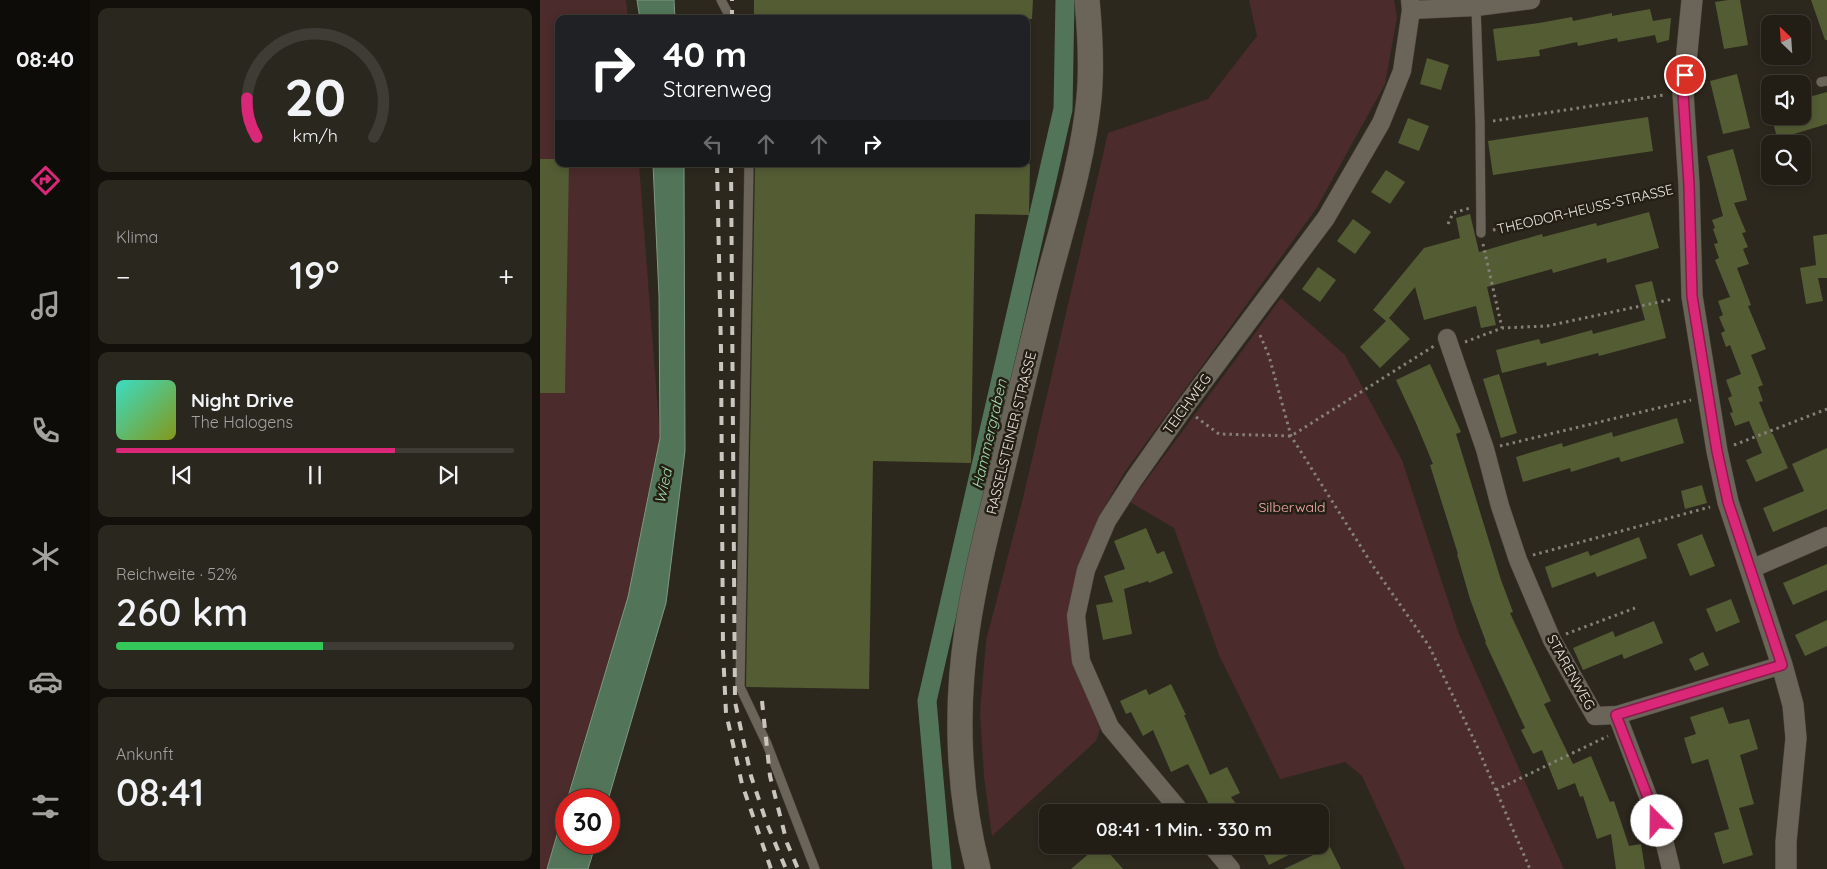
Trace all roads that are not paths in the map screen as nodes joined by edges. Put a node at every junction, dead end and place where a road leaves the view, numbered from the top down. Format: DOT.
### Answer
graph roads {
  1 [pos="721,0"];
  2 [pos="1087,0"];
  3 [pos="1531,0"];
  4 [pos="1692,0"];
  5 [pos="1411,5"];
  6 [pos="1476,7"];
  7 [pos="729,15"];
  8 [pos="749,167"];
  9 [pos="1481,233"];
  10 [pos="1449,343"];
  11 [pos="1827,536"];
  12 [pos="1751,569"];
  13 [pos="1782,665"];
  14 [pos="1619,722"];
  15 [pos="1174,804"];
  16 [pos="1218,854"];
  17 [pos="815,869"];
  18 [pos="978,869"];
  19 [pos="1231,869"];
  20 [pos="1671,869"];
  21 [pos="1786,869"];
  1 -- 7 [label="lane"];
  2 -- 18 [label="main road, RASSELSTEINER STRASSE"];
  3 -- 6 [label="street"];
  4 -- 12 [label="street, THEODOR-HEUSS-STRASSE"];
  5 -- 6 [label="street"];
  5 -- 15 [label="street, TEICHWEG"];
  6 -- 9 [label="lane"];
  8 -- 17 [label="lane"];
  10 -- 14 [label="street, STARENWEG"];
  11 -- 12 [label="street"];
  12 -- 13 [label="street, THEODOR-HEUSS-STRASSE"];
  13 -- 14 [label="street, STARENWEG"];
  13 -- 21 [label="street, THEODOR-HEUSS-STRASSE"];
  14 -- 20 [label="street"];
  16 -- 19 [label="street"];
}
